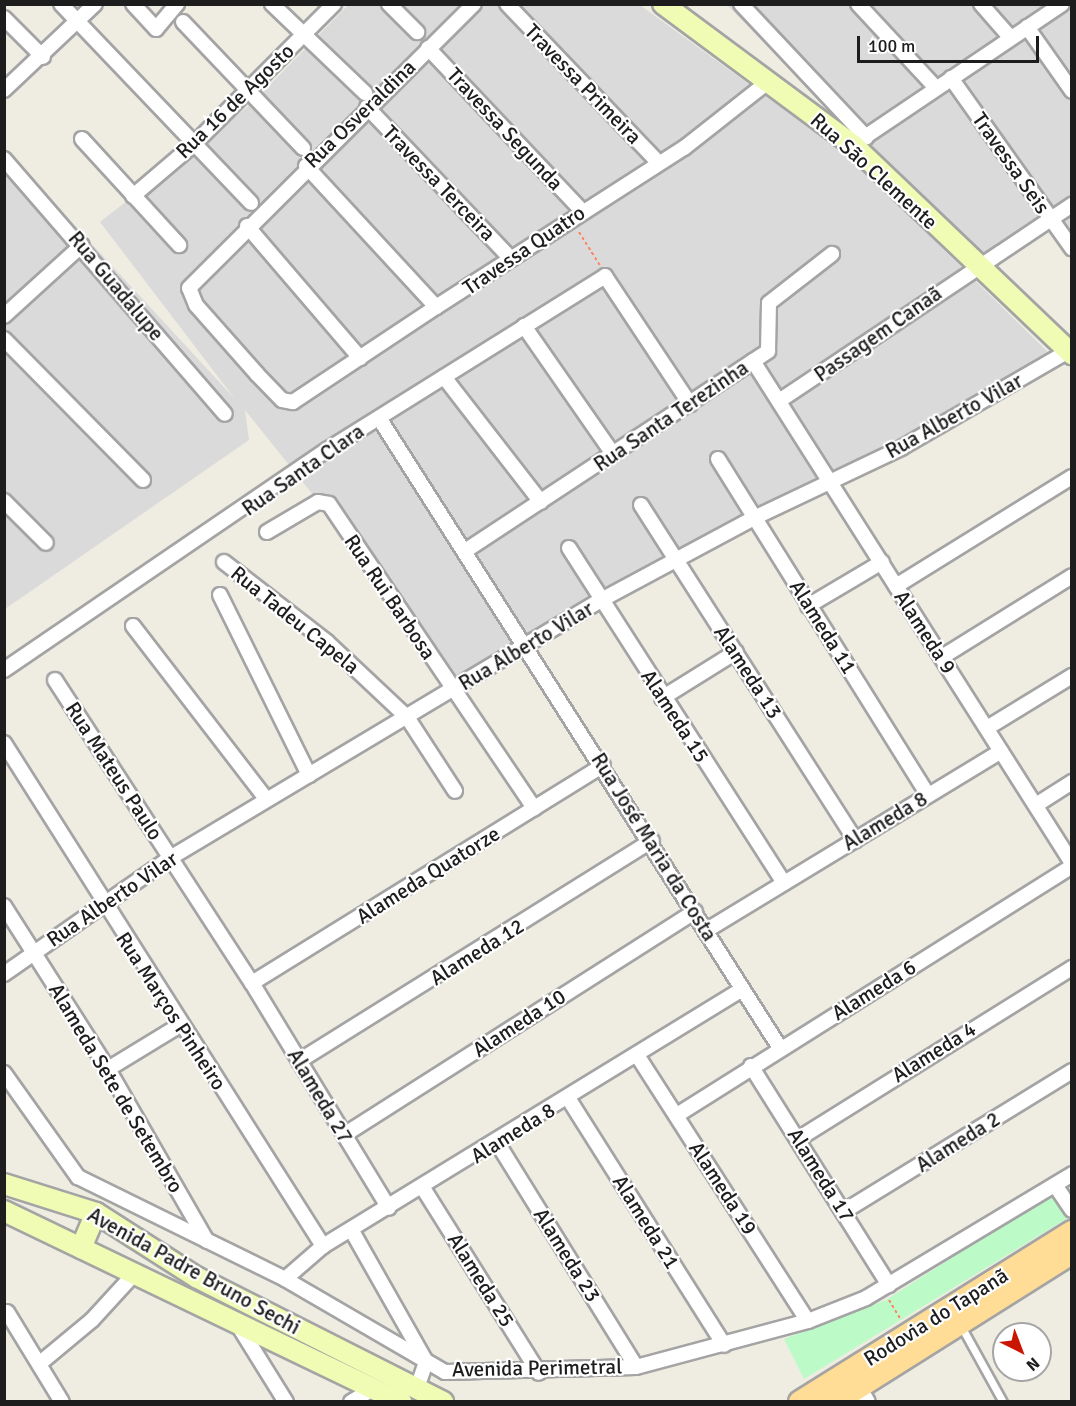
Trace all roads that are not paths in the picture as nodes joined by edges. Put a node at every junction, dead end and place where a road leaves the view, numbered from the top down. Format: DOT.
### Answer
graph roads {
  1 [pos="61,4"];
  2 [pos="95,4"];
  3 [pos="133,4"];
  4 [pos="177,4"];
  5 [pos="272,4"];
  6 [pos="334,4"];
  7 [pos="389,4"];
  8 [pos="474,4"];
  9 [pos="507,4"];
  10 [pos="663,4"];
  11 [pos="741,4"];
  12 [pos="858,4"];
  13 [pos="981,4"];
  14 [pos="1062,4"];
  15 [pos="4,18"];
  16 [pos="183,22"];
  17 [pos="78,23"];
  18 [pos="1027,27"];
  19 [pos="417,32"];
  20 [pos="304,34"];
  21 [pos="1010,37"];
  22 [pos="428,48"];
  23 [pos="43,57"];
  24 [pos="951,78"];
  25 [pos="768,82"];
  26 [pos="250,88"];
  27 [pos="936,88"];
  28 [pos="4,90"];
  29 [pos="1071,91"];
  30 [pos="365,93"];
  31 [pos="367,107"];
  32 [pos="82,139"];
  33 [pos="860,141"];
  34 [pos="194,144"];
  35 [pos="303,148"];
  36 [pos="659,163"];
  37 [pos="7,166"];
  38 [pos="306,166"];
  39 [pos="133,196"];
  40 [pos="251,203"];
  41 [pos="1071,205"];
  42 [pos="582,211"];
  43 [pos="1051,218"];
  44 [pos="247,226"];
  45 [pos="179,244"];
  46 [pos="82,245"];
  47 [pos="1071,248"];
  48 [pos="832,254"];
  49 [pos="511,259"];
  50 [pos="976,265"];
  51 [pos="436,307"];
  52 [pos="4,316"];
  53 [pos="524,326"];
  54 [pos="4,339"];
  55 [pos="1070,353"];
  56 [pos="360,358"];
  57 [pos="753,361"];
  58 [pos="444,377"];
  59 [pos="778,401"];
  60 [pos="690,404"];
  61 [pos="225,414"];
  62 [pos="379,418"];
  63 [pos="614,454"];
  64 [pos="718,459"];
  65 [pos="1071,477"];
  66 [pos="143,480"];
  67 [pos="830,483"];
  68 [pos="4,501"];
  69 [pos="541,502"];
  70 [pos="641,505"];
  71 [pos="756,517"];
  72 [pos="267,532"];
  73 [pos="46,543"];
  74 [pos="569,548"];
  75 [pos="465,550"];
  76 [pos="675,559"];
  77 [pos="224,562"];
  78 [pos="882,562"];
  79 [pos="1071,576"];
  80 [pos="896,586"];
  81 [pos="220,595"];
  82 [pos="601,600"];
  83 [pos="808,606"];
  84 [pos="133,626"];
  85 [pos="528,646"];
  86 [pos="736,652"];
  87 [pos="942,657"];
  88 [pos="4,670"];
  89 [pos="1071,676"];
  90 [pos="55,680"];
  91 [pos="453,690"];
  92 [pos="663,698"];
  93 [pos="407,717"];
  94 [pos="987,728"];
  95 [pos="4,743"];
  96 [pos="1001,751"];
  97 [pos="603,765"];
  98 [pos="309,775"];
  99 [pos="1071,782"];
  100 [pos="455,791"];
  101 [pos="928,795"];
  102 [pos="266,799"];
  103 [pos="1036,805"];
  104 [pos="534,808"];
  105 [pos="652,840"];
  106 [pos="855,840"];
  107 [pos="170,858"];
  108 [pos="1071,864"];
  109 [pos="784,883"];
  110 [pos="102,903"];
  111 [pos="4,906"];
  112 [pos="695,910"];
  113 [pos="707,930"];
  114 [pos="34,952"];
  115 [pos="1071,968"];
  116 [pos="4,974"];
  117 [pos="252,983"];
  118 [pos="742,989"];
  119 [pos="180,1025"];
  120 [pos="780,1048"];
  121 [pos="637,1055"];
  122 [pos="299,1061"];
  123 [pos="752,1066"];
  124 [pos="108,1069"];
  125 [pos="1071,1071"];
  126 [pos="4,1073"];
  127 [pos="568,1098"];
  128 [pos="677,1115"];
  129 [pos="344,1136"];
  130 [pos="798,1139"];
  131 [pos="498,1144"];
  132 [pos="1071,1174"];
  133 [pos="4,1184"];
  134 [pos="1055,1185"];
  135 [pos="423,1188"];
  136 [pos="389,1208"];
  137 [pos="1071,1210"];
  138 [pos="4,1211"];
  139 [pos="843,1212"];
  140 [pos="96,1214"];
  141 [pos="352,1231"];
  142 [pos="1071,1232"];
  143 [pos="207,1241"];
  144 [pos="323,1246"];
  145 [pos="81,1248"];
  146 [pos="1071,1253"];
  147 [pos="136,1272"];
  148 [pos="285,1279"];
  149 [pos="886,1286"];
  150 [pos="7,1312"];
  151 [pos="808,1321"];
  152 [pos="960,1324"];
  153 [pos="238,1325"];
  154 [pos="724,1345"];
  155 [pos="426,1362"];
  156 [pos="39,1364"];
  157 [pos="636,1367"];
  158 [pos="539,1373"];
  159 [pos="374,1388"];
  160 [pos="417,1388"];
  161 [pos="864,1394"];
  162 [pos="397,1400"];
  163 [pos="62,1401"];
  164 [pos="286,1401"];
  165 [pos="351,1401"];
  166 [pos="443,1401"];
  167 [pos="800,1401"];
  168 [pos="835,1401"];
  169 [pos="1003,1401"];
  1 -- 17 [label="street"];
  2 -- 17 [label="street"];
  3 -- 4 [label="street"];
  5 -- 20 [label="street"];
  6 -- 20 [label="street, Rua 16 de Agosto"];
  7 -- 19 [label="street"];
  8 -- 22 [label="street, Rua Osveraldina"];
  9 -- 36 [label="street, Travessa Primeira"];
  10 -- 25 [label="main road, Rua São Clemente"];
  11 -- 33 [label="street"];
  12 -- 27 [label="street"];
  13 -- 21 [label="street"];
  14 -- 18 [label="street"];
  15 -- 23 [label="street"];
  16 -- 26 [label="street"];
  17 -- 23 [label="street"];
  17 -- 34 [label="street"];
  18 -- 21 [label="street"];
  18 -- 29 [label="street"];
  20 -- 26 [label="street, Rua 16 de Agosto"];
  20 -- 30 [label="street"];
  21 -- 24 [label="street"];
  22 -- 31 [label="street, Rua Osveraldina"];
  22 -- 42 [label="street, Travessa Segunda"];
  23 -- 28 [label="street"];
  24 -- 27 [label="street"];
  24 -- 43 [label="street, Travessa Seis"];
  25 -- 33 [label="main road, Rua São Clemente"];
  25 -- 36 [label="street, Travessa Quatro"];
  26 -- 34 [label="street, Rua 16 de Agosto"];
  26 -- 35 [label="street"];
  27 -- 33 [label="street"];
  31 -- 38 [label="street, Rua Osveraldina"];
  31 -- 49 [label="street, Travessa Terceira"];
  32 -- 39 [label="street"];
  33 -- 50 [label="main road, Rua São Clemente"];
  34 -- 39 [label="street, Rua 16 de Agosto"];
  34 -- 40 [label="street"];
  36 -- 42 [label="street, Travessa Quatro"];
  37 -- 46 [label="street, Rua Guadalupe"];
  38 -- 44 [label="street, Rua Osveraldina"];
  38 -- 51 [label="street"];
  39 -- 45 [label="street"];
  41 -- 43 [label="street, Passagem Canaã"];
  42 -- 49 [label="street, Travessa Quatro"];
  43 -- 47 [label="street, Travessa Seis"];
  43 -- 50 [label="street, Passagem Canaã"];
  44 -- 56 [label="street"];
  44 -- 56 [label="street, Rua Osveraldina"];
  46 -- 52 [label="street"];
  46 -- 61 [label="street, Rua Guadalupe"];
  48 -- 57 [label="street, Rua Santa Terezinha"];
  49 -- 51 [label="street, Travessa Quatro"];
  50 -- 55 [label="main road, Rua São Clemente"];
  50 -- 59 [label="street, Passagem Canaã"];
  51 -- 56 [label="street"];
  53 -- 58 [label="street, Rua Santa Clara"];
  53 -- 60 [label="street, Rua Santa Clara"];
  53 -- 63 [label="street"];
  54 -- 66 [label="street"];
  55 -- 67 [label="street, Rua Alberto Vilar"];
  57 -- 59 [label="street, Alameda 9"];
  57 -- 60 [label="street, Rua Santa Terezinha"];
  58 -- 62 [label="street, Rua Santa Clara"];
  58 -- 69 [label="street"];
  59 -- 67 [label="street, Alameda 9"];
  60 -- 63 [label="street, Rua Santa Terezinha"];
  62 -- 75 [label="street"];
  62 -- 88 [label="street, Rua Santa Clara"];
  63 -- 69 [label="street, Rua Santa Terezinha"];
  64 -- 71 [label="street, Alameda 11"];
  65 -- 80 [label="street"];
  67 -- 71 [label="street, Rua Alberto Vilar"];
  67 -- 78 [label="street, Alameda 9"];
  68 -- 73 [label="street"];
  69 -- 75 [label="street, Rua Santa Terezinha"];
  70 -- 76 [label="street, Alameda 13"];
  71 -- 76 [label="street, Rua Alberto Vilar"];
  71 -- 83 [label="street, Alameda 11"];
  72 -- 91 [label="street, Rua Rui Barbosa"];
  74 -- 82 [label="street, Alameda 15"];
  75 -- 85 [label="street"];
  76 -- 82 [label="street, Rua Alberto Vilar"];
  76 -- 86 [label="street, Alameda 13"];
  77 -- 93 [label="street, Rua Tadeu Capela"];
  78 -- 80 [label="street, Alameda 9"];
  78 -- 83 [label="street"];
  79 -- 87 [label="street"];
  80 -- 87 [label="street, Alameda 9"];
  81 -- 98 [label="street"];
  82 -- 85 [label="street, Rua Alberto Vilar"];
  82 -- 92 [label="street, Alameda 15"];
  83 -- 101 [label="street, Alameda 11"];
  84 -- 102 [label="street"];
  85 -- 91 [label="street, Rua Alberto Vilar"];
  85 -- 97 [label="street, Rua José Maria da Costa"];
  86 -- 92 [label="street"];
  86 -- 106 [label="street, Alameda 13"];
  87 -- 94 [label="street, Alameda 9"];
  89 -- 94 [label="street"];
  90 -- 107 [label="street, Rua Mateus Paulo"];
  91 -- 93 [label="street, Rua Alberto Vilar"];
  91 -- 104 [label="street, Rua Rui Barbosa"];
  92 -- 109 [label="street, Alameda 15"];
  93 -- 98 [label="street, Rua Alberto Vilar"];
  93 -- 100 [label="street, Rua Tadeu Capela"];
  94 -- 96 [label="street, Alameda 9"];
  95 -- 110 [label="street, Rua Marços Pinheiro"];
  96 -- 101 [label="street, Alameda 8"];
  96 -- 103 [label="street, Alameda 9"];
  97 -- 104 [label="street, Alameda Quatorze"];
  97 -- 105 [label="street, Rua José Maria da Costa"];
  98 -- 102 [label="street, Rua Alberto Vilar"];
  99 -- 103 [label="street"];
  101 -- 106 [label="street, Alameda 8"];
  102 -- 107 [label="street, Rua Alberto Vilar"];
  103 -- 108 [label="street, Alameda 9"];
  104 -- 117 [label="street, Alameda Quatorze"];
  105 -- 112 [label="street, Rua José Maria da Costa"];
  105 -- 122 [label="street, Alameda 12"];
  106 -- 109 [label="street, Alameda 8"];
  107 -- 110 [label="street, Rua Alberto Vilar"];
  107 -- 117 [label="street, Rua Mateus Paulo"];
  108 -- 120 [label="street, Alameda 6"];
  109 -- 113 [label="street, Alameda 8"];
  110 -- 114 [label="street, Rua Alberto Vilar"];
  110 -- 119 [label="street, Rua Marços Pinheiro"];
  111 -- 114 [label="street, Alameda Sete de Setembro"];
  112 -- 113 [label="street, Rua José Maria da Costa"];
  112 -- 129 [label="street, Alameda 10"];
  113 -- 118 [label="street, Rua José Maria da Costa"];
  114 -- 116 [label="street, Rua Alberto Vilar"];
  114 -- 124 [label="street, Alameda Sete de Setembro"];
  115 -- 130 [label="street, Alameda 4"];
  117 -- 122 [label="street, Alameda 27"];
  118 -- 120 [label="street, Rua José Maria da Costa"];
  118 -- 121 [label="street, Alameda 8"];
  119 -- 124 [label="street"];
  119 -- 144 [label="street, Rua Marços Pinheiro"];
  120 -- 123 [label="street, Alameda 6"];
  121 -- 127 [label="street, Alameda 8"];
  121 -- 128 [label="street, Alameda 19"];
  122 -- 129 [label="street, Alameda 27"];
  123 -- 128 [label="street, Alameda 6"];
  123 -- 130 [label="street, Alameda 17"];
  124 -- 143 [label="street, Alameda Sete de Setembro"];
  125 -- 139 [label="street, Alameda 2"];
  126 -- 143 [label="street, Avenida Perimetral"];
  127 -- 131 [label="street, Alameda 8"];
  127 -- 154 [label="street, Alameda 21"];
  128 -- 151 [label="street, Alameda 19"];
  129 -- 136 [label="street, Alameda 27"];
  130 -- 139 [label="street, Alameda 17"];
  131 -- 135 [label="street, Alameda 8"];
  131 -- 157 [label="street, Alameda 23"];
  132 -- 134 [label="street, Avenida Perimetral"];
  133 -- 140 [label="main road, Avenida Padre Bruno Sechi"];
  134 -- 137 [label="street"];
  134 -- 149 [label="street, Avenida Perimetral"];
  135 -- 136 [label="street, Alameda 8"];
  135 -- 158 [label="street, Alameda 25"];
  136 -- 141 [label="street, Alameda 8"];
  138 -- 145 [label="main road, Avenida Padre Bruno Sechi"];
  139 -- 149 [label="street, Alameda 17"];
  140 -- 145 [label="main road"];
  140 -- 160 [label="main road, Avenida Padre Bruno Sechi"];
  141 -- 144 [label="street, Alameda 8"];
  141 -- 155 [label="street"];
  142 -- 167 [label="main road, Rodovia do Tapanã"];
  143 -- 148 [label="street, Avenida Perimetral"];
  144 -- 148 [label="street, Alameda 8"];
  145 -- 147 [label="main road, Avenida Padre Bruno Sechi"];
  146 -- 152 [label="main road, Rodovia do Tapanã"];
  147 -- 153 [label="main road, Avenida Padre Bruno Sechi"];
  147 -- 156 [label="street"];
  148 -- 155 [label="street, Avenida Perimetral"];
  149 -- 151 [label="street, Avenida Perimetral"];
  150 -- 156 [label="street"];
  151 -- 154 [label="street, Avenida Perimetral"];
  152 -- 161 [label="main road, Rodovia do Tapanã"];
  152 -- 169 [label="lane"];
  153 -- 159 [label="main road, Avenida Padre Bruno Sechi"];
  153 -- 164 [label="street"];
  154 -- 157 [label="street, Avenida Perimetral"];
  155 -- 158 [label="street, Avenida Perimetral"];
  155 -- 160 [label="street"];
  156 -- 163 [label="street"];
  157 -- 158 [label="street, Avenida Perimetral"];
  159 -- 162 [label="main road, Avenida Padre Bruno Sechi"];
  159 -- 165 [label="street"];
  160 -- 166 [label="main road, Avenida Padre Bruno Sechi"];
  161 -- 168 [label="main road, Rodovia do Tapanã"];
}
